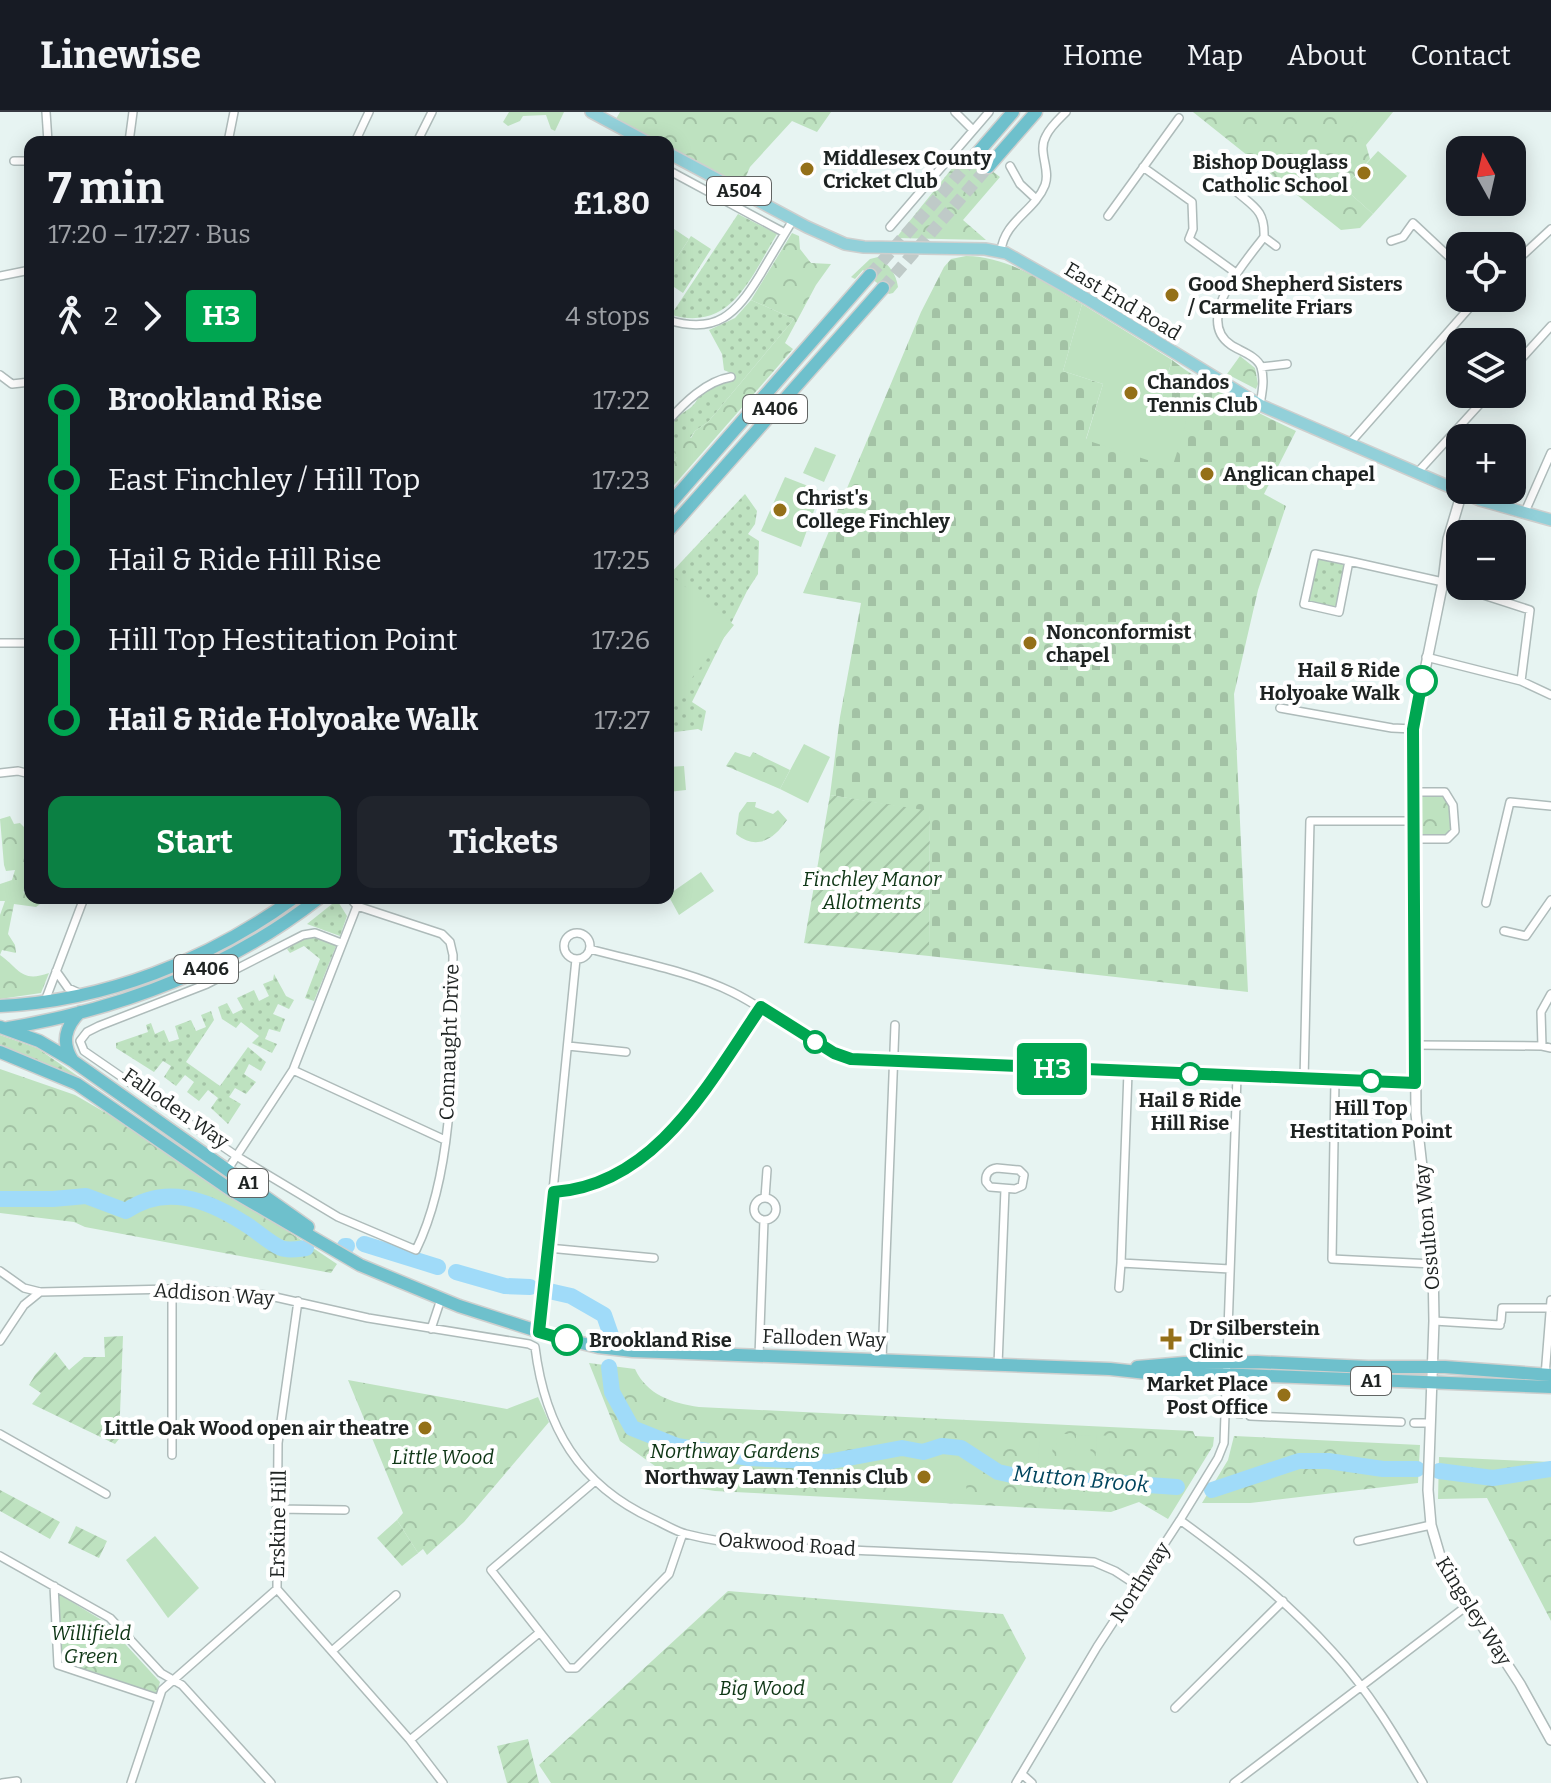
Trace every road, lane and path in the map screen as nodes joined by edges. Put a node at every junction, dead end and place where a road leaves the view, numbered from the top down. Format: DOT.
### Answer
graph roads {
  1 [pos="46,112"];
  2 [pos="133,112"];
  3 [pos="234,112"];
  4 [pos="369,112"];
  5 [pos="432,112"];
  6 [pos="591,112"];
  7 [pos="955,112"];
  8 [pos="989,112"];
  9 [pos="1013,112"];
  10 [pos="1036,112"];
  11 [pos="1066,112"];
  12 [pos="1179,118"];
  13 [pos="973,130"];
  14 [pos="48,136"];
  15 [pos="130,136"];
  16 [pos="229,136"];
  17 [pos="358,136"];
  18 [pos="420,136"];
  19 [pos="635,136"];
  20 [pos="674,156"];
  21 [pos="974,157"];
  22 [pos="14,161"];
  23 [pos="24,161"];
  24 [pos="1010,166"];
  25 [pos="988,167"];
  26 [pos="1143,167"];
  27 [pos="674,173"];
  28 [pos="1238,193"];
  29 [pos="1035,198"];
  30 [pos="1108,216"];
  31 [pos="793,220"];
  32 [pos="890,227"];
  33 [pos="1551,229"];
  34 [pos="785,233"];
  35 [pos="1264,237"];
  36 [pos="1391,241"];
  37 [pos="1276,246"];
  38 [pos="1001,251"];
  39 [pos="1526,252"];
  40 [pos="1446,254"];
  41 [pos="24,271"];
  42 [pos="1236,273"];
  43 [pos="870,275"];
  44 [pos="0,276"];
  45 [pos="883,288"];
  46 [pos="1466,312"];
  47 [pos="674,322"];
  48 [pos="1551,326"];
  49 [pos="1526,354"];
  50 [pos="1287,364"];
  51 [pos="1261,367"];
  52 [pos="0,375"];
  53 [pos="731,377"];
  54 [pos="24,383"];
  55 [pos="1260,405"];
  56 [pos="1476,408"];
  57 [pos="674,416"];
  58 [pos="1350,443"];
  59 [pos="1551,453"];
  60 [pos="1417,473"];
  61 [pos="1446,485"];
  62 [pos="674,499"];
  63 [pos="1496,504"];
  64 [pos="1524,514"];
  65 [pos="1551,520"];
  66 [pos="674,524"];
  67 [pos="1446,556"];
  68 [pos="1349,561"];
  69 [pos="1443,582"];
  70 [pos="0,643"];
  71 [pos="24,643"];
  72 [pos="1426,657"];
  73 [pos="1521,681"];
  74 [pos="1551,695"];
  75 [pos="1280,708"];
  76 [pos="1413,729"];
  77 [pos="24,772"];
  78 [pos="0,773"];
  79 [pos="1413,792"];
  80 [pos="1551,806"];
  81 [pos="1414,821"];
  82 [pos="1413,839"];
  83 [pos="1551,900"];
  84 [pos="1486,903"];
  85 [pos="82,904"];
  86 [pos="285,904"];
  87 [pos="310,904"];
  88 [pos="357,906"];
  89 [pos="1504,931"];
  90 [pos="341,943"];
  91 [pos="590,949"];
  92 [pos="576,959"];
  93 [pos="56,971"];
  94 [pos="84,994"];
  95 [pos="1551,994"];
  96 [pos="44,1002"];
  97 [pos="0,1006"];
  98 [pos="761,1007"];
  99 [pos="80,1012"];
  100 [pos="895,1025"];
  101 [pos="2,1028"];
  102 [pos="1414,1045"];
  103 [pos="568,1046"];
  104 [pos="1542,1046"];
  105 [pos="1551,1048"];
  106 [pos="0,1052"];
  107 [pos="626,1052"];
  108 [pos="73,1061"];
  109 [pos="894,1062"];
  110 [pos="293,1070"];
  111 [pos="1128,1072"];
  112 [pos="1237,1076"];
  113 [pos="1304,1080"];
  114 [pos="1335,1080"];
  115 [pos="1415,1083"];
  116 [pos="445,1140"];
  117 [pos="238,1157"];
  118 [pos="228,1169"];
  119 [pos="767,1170"];
  120 [pos="220,1181"];
  121 [pos="1005,1189"];
  122 [pos="554,1192"];
  123 [pos="765,1198"];
  124 [pos="764,1220"];
  125 [pos="548,1248"];
  126 [pos="654,1258"];
  127 [pos="1121,1263"];
  128 [pos="1433,1264"];
  129 [pos="360,1265"];
  130 [pos="1230,1269"];
  131 [pos="0,1271"];
  132 [pos="24,1288"];
  133 [pos="1119,1288"];
  134 [pos="172,1289"];
  135 [pos="40,1292"];
  136 [pos="441,1299"];
  137 [pos="298,1301"];
  138 [pos="1550,1304"];
  139 [pos="24,1305"];
  140 [pos="1434,1321"];
  141 [pos="431,1329"];
  142 [pos="539,1332"];
  143 [pos="0,1341"];
  144 [pos="535,1347"];
  145 [pos="759,1356"];
  146 [pos="882,1360"];
  147 [pos="998,1365"];
  148 [pos="1225,1369"];
  149 [pos="1432,1375"];
  150 [pos="1548,1381"];
  151 [pos="1225,1415"];
  152 [pos="1236,1415"];
  153 [pos="1250,1416"];
  154 [pos="1401,1422"];
  155 [pos="1414,1423"];
  156 [pos="1430,1423"];
  157 [pos="0,1434"];
  158 [pos="172,1455"];
  159 [pos="594,1482"];
  160 [pos="106,1494"];
  161 [pos="276,1509"];
  162 [pos="345,1510"];
  163 [pos="1180,1520"];
  164 [pos="1431,1525"];
  165 [pos="683,1533"];
  166 [pos="1358,1541"];
  167 [pos="0,1556"];
  168 [pos="54,1586"];
  169 [pos="1138,1586"];
  170 [pos="277,1589"];
  171 [pos="396,1595"];
  172 [pos="1283,1601"];
  173 [pos="1468,1605"];
  174 [pos="539,1633"];
  175 [pos="332,1651"];
  176 [pos="174,1680"];
  177 [pos="1361,1686"];
  178 [pos="157,1698"];
  179 [pos="1175,1708"];
  180 [pos="410,1740"];
  181 [pos="1551,1740"];
  182 [pos="1022,1774"];
  183 [pos="17,1781"];
  184 [pos="2,1783"];
  185 [pos="131,1783"];
  186 [pos="271,1783"];
  187 [pos="443,1783"];
  188 [pos="1016,1783"];
  189 [pos="1032,1783"];
  190 [pos="1234,1783"];
  191 [pos="1421,1783"];
  1 -- 14 [label="street"];
  2 -- 15 [label="street"];
  3 -- 16 [label="street"];
  4 -- 17 [label="street"];
  5 -- 18 [label="street"];
  6 -- 19 [label="main road"];
  7 -- 13 [label="street"];
  8 -- 13 [label="street"];
  9 -- 21 [label="highway"];
  10 -- 25 [label="highway"];
  11 -- 29 [label="street"];
  12 -- 26 [label="street"];
  13 -- 32 [label="street"];
  20 -- 31 [label="main road, East End Road / A504"];
  22 -- 23 [label="street"];
  24 -- 29 [label="street"];
  26 -- 30 [label="street"];
  26 -- 42 [label="street"];
  27 -- 34 [label="street"];
  28 -- 35 [label="street"];
  29 -- 38 [label="street"];
  31 -- 34 [label="street"];
  31 -- 38 [label="main road, East End Road / A504"];
  33 -- 39 [label="street"];
  34 -- 47 [label="street"];
  35 -- 37 [label="street"];
  35 -- 42 [label="street"];
  36 -- 40 [label="street"];
  38 -- 55 [label="main road, East End Road / A504"];
  41 -- 44 [label="street"];
  42 -- 51 [label="street"];
  43 -- 62 [label="highway, A406"];
  45 -- 66 [label="highway, A406"];
  46 -- 58 [label="street"];
  48 -- 49 [label="street"];
  50 -- 51 [label="street"];
  51 -- 55 [label="street"];
  52 -- 54 [label="street"];
  53 -- 57 [label="street"];
  55 -- 58 [label="main road, East End Road / A504"];
  56 -- 60 [label="street"];
  58 -- 60 [label="main road, East End Road / A504"];
  59 -- 64 [label="street"];
  60 -- 61 [label="main road, East End Road / A504"];
  63 -- 64 [label="main road, East End Road / A504"];
  64 -- 65 [label="main road, East End Road / A504"];
  67 -- 69 [label="street, Ossulton Way"];
  68 -- 68 [label="street"];
  68 -- 69 [label="street"];
  69 -- 72 [label="street, Ossulton Way"];
  69 -- 73 [label="street"];
  70 -- 71 [label="street"];
  72 -- 73 [label="street"];
  72 -- 76 [label="street, Ossulton Way"];
  73 -- 74 [label="street"];
  75 -- 76 [label="street"];
  76 -- 79 [label="street, Ossulton Way"];
  77 -- 78 [label="street"];
  79 -- 81 [label="street, Ossulton Way"];
  79 -- 82 [label="street"];
  80 -- 84 [label="street"];
  81 -- 82 [label="street, Ossulton Way"];
  81 -- 113 [label="street"];
  82 -- 102 [label="street, Ossulton Way"];
  83 -- 89 [label="street"];
  85 -- 93 [label="street"];
  86 -- 94 [label="highway, A406"];
  87 -- 99 [label="highway, A406"];
  88 -- 90 [label="street"];
  88 -- 116 [label="street, Connaught Drive"];
  90 -- 110 [label="street"];
  90 -- 117 [label="street"];
  91 -- 92 [label="street"];
  91 -- 92 [label="street"];
  91 -- 98 [label="street"];
  92 -- 103 [label="street"];
  93 -- 94 [label="street"];
  93 -- 96 [label="street"];
  94 -- 96 [label="highway, A406"];
  95 -- 104 [label="street"];
  96 -- 97 [label="highway, A406"];
  98 -- 109 [label="street"];
  98 -- 122 [label="street"];
  99 -- 101 [label="highway, A406"];
  99 -- 108 [label="highway"];
  100 -- 109 [label="street"];
  101 -- 108 [label="highway, Falloden Way / A1"];
  102 -- 104 [label="street"];
  102 -- 115 [label="street, Ossulton Way"];
  103 -- 107 [label="street"];
  103 -- 122 [label="street"];
  104 -- 105 [label="street"];
  106 -- 120 [label="highway, Falloden Way / A1"];
  108 -- 118 [label="highway, Falloden Way / A1"];
  109 -- 111 [label="street"];
  109 -- 146 [label="street"];
  110 -- 116 [label="street"];
  110 -- 117 [label="street"];
  111 -- 112 [label="street"];
  111 -- 127 [label="street"];
  112 -- 113 [label="street"];
  112 -- 130 [label="street, Northway"];
  113 -- 114 [label="street"];
  114 -- 115 [label="street"];
  114 -- 128 [label="street"];
  115 -- 128 [label="street, Ossulton Way"];
  116 -- 117 [label="street, Connaught Drive"];
  117 -- 118 [label="street"];
  118 -- 120 [label="highway"];
  118 -- 129 [label="highway, Falloden Way / A1"];
  119 -- 123 [label="street"];
  120 -- 129 [label="highway, Falloden Way / A1"];
  121 -- 121 [label="street"];
  121 -- 147 [label="street"];
  122 -- 125 [label="street"];
  123 -- 124 [label="street"];
  123 -- 124 [label="street"];
  124 -- 145 [label="street"];
  125 -- 126 [label="street"];
  125 -- 142 [label="street"];
  127 -- 130 [label="street"];
  127 -- 133 [label="street"];
  128 -- 140 [label="street, Ossulton Way"];
  129 -- 136 [label="highway, Falloden Way / A1"];
  130 -- 148 [label="street, Northway"];
  131 -- 132 [label="street, Addison Way"];
  132 -- 135 [label="street, Addison Way"];
  132 -- 139 [label="street"];
  134 -- 135 [label="street, Addison Way"];
  134 -- 137 [label="street, Addison Way"];
  134 -- 158 [label="street"];
  135 -- 139 [label="street"];
  136 -- 141 [label="street"];
  136 -- 142 [label="highway, Falloden Way / A1"];
  137 -- 141 [label="street, Addison Way"];
  137 -- 161 [label="street, Erskine Hill"];
  138 -- 140 [label="street"];
  138 -- 150 [label="street"];
  139 -- 143 [label="street"];
  140 -- 149 [label="street, Ossulton Way"];
  141 -- 144 [label="street, Addison Way"];
  142 -- 145 [label="highway, Falloden Way / A1"];
  144 -- 159 [label="street, Oakwood Road"];
  145 -- 146 [label="highway, Falloden Way / A1"];
  146 -- 147 [label="highway, Falloden Way / A1"];
  147 -- 148 [label="highway, Falloden Way / A1"];
  148 -- 149 [label="highway, Falloden Way / A1"];
  148 -- 151 [label="street, Northway"];
  149 -- 150 [label="highway, A1"];
  149 -- 156 [label="street, Kingsley Way"];
  151 -- 152 [label="street"];
  151 -- 163 [label="street, Northway"];
  153 -- 154 [label="street"];
  155 -- 156 [label="street"];
  156 -- 164 [label="street, Kingsley Way"];
  157 -- 160 [label="street"];
  159 -- 165 [label="street, Oakwood Road"];
  159 -- 174 [label="street"];
  161 -- 162 [label="street"];
  161 -- 170 [label="street, Erskine Hill"];
  163 -- 169 [label="street, Northway"];
  163 -- 172 [label="street"];
  164 -- 166 [label="street"];
  164 -- 173 [label="street, Kingsley Way"];
  165 -- 169 [label="street, Oakwood Road"];
  165 -- 174 [label="street"];
  167 -- 168 [label="street"];
  168 -- 176 [label="street"];
  168 -- 178 [label="street"];
  169 -- 182 [label="street, Northway"];
  170 -- 175 [label="street, Erskine Hill"];
  170 -- 176 [label="street"];
  171 -- 175 [label="street"];
  172 -- 177 [label="street"];
  172 -- 179 [label="street"];
  173 -- 177 [label="street"];
  173 -- 181 [label="street, Kingsley Way"];
  174 -- 180 [label="street"];
  175 -- 180 [label="street, Erskine Hill"];
  176 -- 178 [label="street"];
  176 -- 186 [label="street"];
  177 -- 190 [label="street"];
  177 -- 191 [label="street"];
  178 -- 185 [label="street"];
  180 -- 187 [label="street, Erskine Hill"];
  182 -- 188 [label="street, Northway"];
  182 -- 189 [label="street"];
  183 -- 184 [label="street"];
}
